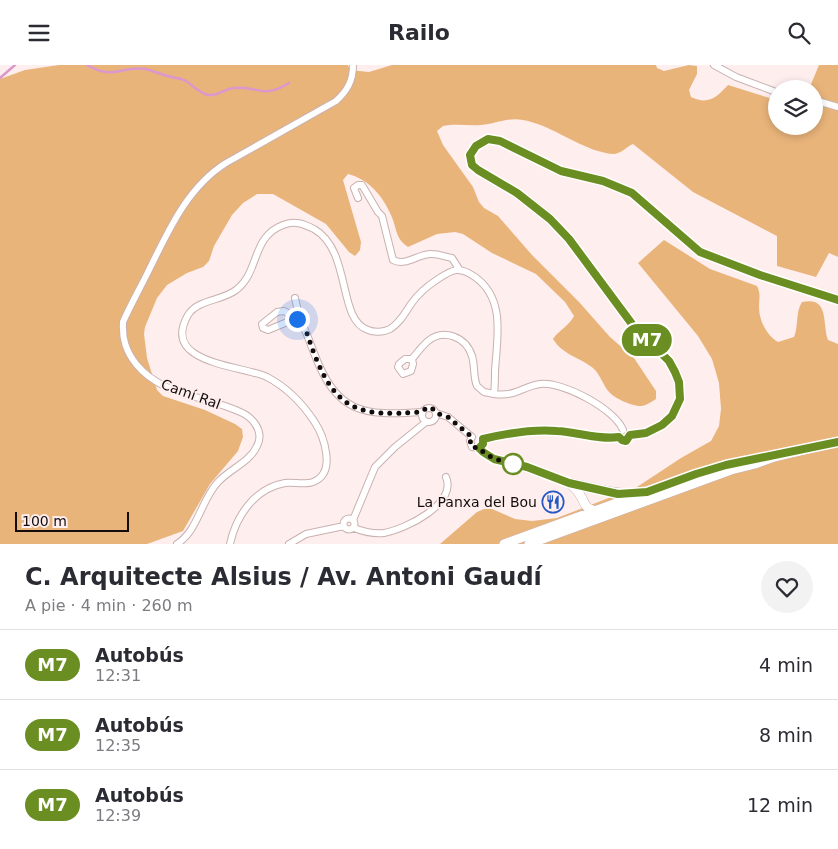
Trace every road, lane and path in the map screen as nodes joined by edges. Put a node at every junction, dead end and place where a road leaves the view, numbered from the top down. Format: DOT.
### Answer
graph roads {
  1 [pos="354,65"];
  2 [pos="714,65"];
  3 [pos="768,88"];
  4 [pos="823,103"];
  5 [pos="838,107"];
  6 [pos="358,198"];
  7 [pos="459,269"];
  8 [pos="295,298"];
  9 [pos="838,300"];
  10 [pos="299,319"];
  11 [pos="412,359"];
  12 [pos="494,394"];
  13 [pos="422,412"];
  14 [pos="436,413"];
  15 [pos="426,422"];
  16 [pos="623,430"];
  17 [pos="630,435"];
  18 [pos="472,437"];
  19 [pos="619,437"];
  20 [pos="483,439"];
  21 [pos="838,442"];
  22 [pos="479,448"];
  23 [pos="774,457"];
  24 [pos="446,477"];
  25 [pos="569,483"];
  26 [pos="596,488"];
  27 [pos="647,492"];
  28 [pos="582,500"];
  29 [pos="622,510"];
  30 [pos="598,511"];
  31 [pos="353,520"];
  32 [pos="554,525"];
  33 [pos="344,526"];
  34 [pos="579,526"];
  35 [pos="354,528"];
  36 [pos="177,544"];
  37 [pos="230,544"];
  38 [pos="289,544"];
  39 [pos="504,544"];
  40 [pos="529,544"];
  1 -- 36 [label="street, Camí Ral"];
  2 -- 3 [label="street"];
  4 -- 5 [label="street"];
  6 -- 7 [label="street"];
  7 -- 12 [label="street"];
  7 -- 37 [label="street"];
  8 -- 10 [label="street"];
  9 -- 17 [label="street"];
  10 -- 10 [label="street"];
  10 -- 13 [label="street"];
  11 -- 12 [label="street"];
  12 -- 16 [label="street"];
  13 -- 14 [label="street"];
  13 -- 15 [label="street"];
  14 -- 15 [label="street"];
  14 -- 18 [label="street"];
  15 -- 31 [label="street"];
  16 -- 17 [label="street"];
  16 -- 19 [label="street"];
  17 -- 19 [label="street"];
  18 -- 20 [label="street"];
  18 -- 22 [label="street"];
  19 -- 20 [label="street"];
  20 -- 22 [label="street"];
  21 -- 23 [label="main road"];
  22 -- 25 [label="street"];
  23 -- 27 [label="main road"];
  23 -- 29 [label="main road"];
  24 -- 35 [label="street"];
  25 -- 26 [label="main road"];
  25 -- 28 [label="main road"];
  26 -- 27 [label="main road"];
  26 -- 28 [label="main road"];
  26 -- 30 [label="main road"];
  27 -- 30 [label="main road"];
  28 -- 30 [label="main road"];
  28 -- 32 [label="main road"];
  29 -- 30 [label="main road"];
  29 -- 34 [label="main road"];
  30 -- 32 [label="main road"];
  30 -- 34 [label="main road"];
  31 -- 33 [label="street"];
  31 -- 35 [label="street"];
  32 -- 39 [label="main road"];
  33 -- 35 [label="street"];
  33 -- 38 [label="street"];
  34 -- 40 [label="main road"];
}
